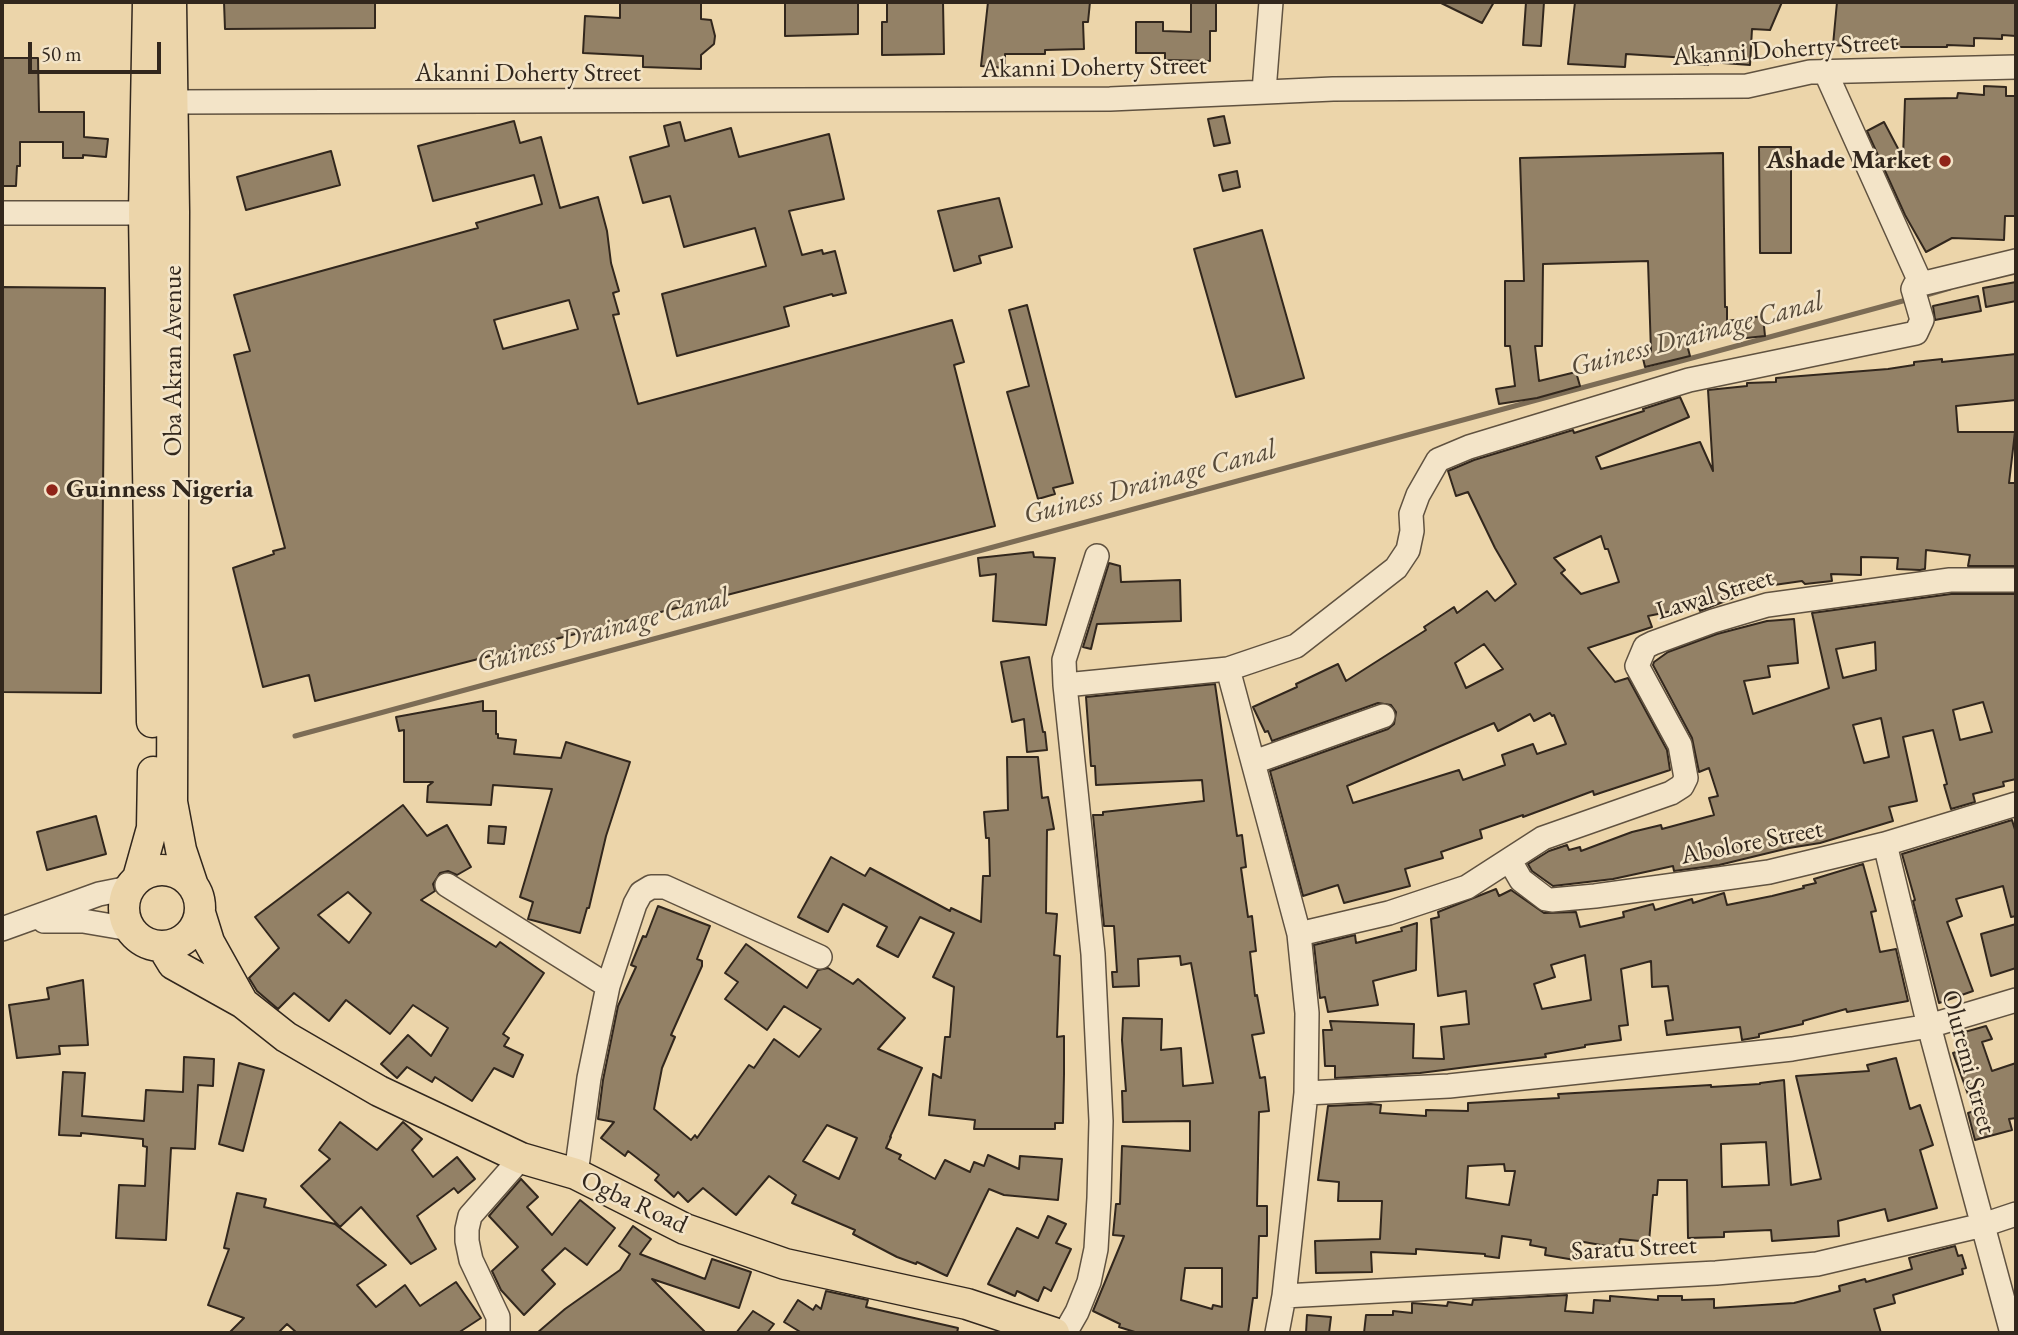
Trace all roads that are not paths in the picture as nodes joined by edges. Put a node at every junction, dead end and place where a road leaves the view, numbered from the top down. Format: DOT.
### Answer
graph roads {
  1 [pos="148,2"];
  2 [pos="171,2"];
  3 [pos="1271,2"];
  4 [pos="2016,67"];
  5 [pos="1825,71"];
  6 [pos="1264,91"];
  7 [pos="172,102"];
  8 [pos="2,213"];
  9 [pos="144,213"];
  10 [pos="2016,261"];
  11 [pos="1918,289"];
  12 [pos="1097,556"];
  13 [pos="2016,580"];
  14 [pos="1228,669"];
  15 [pos="1065,685"];
  16 [pos="1383,716"];
  17 [pos="1254,762"];
  18 [pos="2016,804"];
  19 [pos="1885,844"];
  20 [pos="1510,860"];
  21 [pos="133,883"];
  22 [pos="447,885"];
  23 [pos="197,899"];
  24 [pos="12,925"];
  25 [pos="130,929"];
  26 [pos="1299,934"];
  27 [pos="162,946"];
  28 [pos="820,957"];
  29 [pos="608,986"];
  30 [pos="2016,1000"];
  31 [pos="243,1003"];
  32 [pos="1929,1026"];
  33 [pos="1307,1093"];
  34 [pos="521,1158"];
  35 [pos="576,1174"];
  36 [pos="2016,1214"];
  37 [pos="1983,1225"];
  38 [pos="1284,1297"];
  39 [pos="498,1333"];
  40 [pos="1054,1333"];
  41 [pos="1065,1333"];
  42 [pos="1277,1333"];
  43 [pos="2012,1333"];
  1 -- 9 [label="main road, Oba Akran Avenue"];
  2 -- 7 [label="main road, Oba Akran Avenue"];
  3 -- 6 [label="street"];
  4 -- 5 [label="street, Akanni Doherty Street"];
  5 -- 6 [label="street, Akanni Doherty Street"];
  5 -- 11 [label="street"];
  6 -- 7 [label="street, Akanni Doherty Street"];
  7 -- 23 [label="main road, Oba Akran Avenue"];
  8 -- 9 [label="street"];
  9 -- 21 [label="main road, Oba Akran Avenue"];
  10 -- 11 [label="street"];
  11 -- 14 [label="street"];
  12 -- 15 [label="street"];
  13 -- 20 [label="street, Lawal Street"];
  14 -- 15 [label="street"];
  14 -- 17 [label="street"];
  15 -- 41 [label="street"];
  16 -- 17 [label="street"];
  17 -- 26 [label="street"];
  18 -- 19 [label="street, Abolore Street"];
  19 -- 20 [label="street, Abolore Street"];
  19 -- 32 [label="street, Oluremi Street"];
  20 -- 26 [label="street"];
  21 -- 23 [label="main road"];
  21 -- 24 [label="street"];
  21 -- 25 [label="main road"];
  22 -- 29 [label="street"];
  23 -- 27 [label="main road"];
  23 -- 31 [label="main road, Ogba Road"];
  24 -- 25 [label="street"];
  25 -- 27 [label="main road"];
  26 -- 33 [label="street"];
  27 -- 31 [label="main road, Ogba Road"];
  28 -- 29 [label="street"];
  29 -- 35 [label="street"];
  30 -- 32 [label="street"];
  31 -- 34 [label="main road, Ogba Road"];
  32 -- 33 [label="street"];
  32 -- 37 [label="street, Oluremi Street"];
  33 -- 38 [label="street"];
  34 -- 35 [label="main road, Ogba Road"];
  34 -- 39 [label="street"];
  35 -- 40 [label="main road, Ogba Road"];
  36 -- 37 [label="street, Saratu Street"];
  37 -- 38 [label="street, Saratu Street"];
  37 -- 43 [label="street, Oluremi Street"];
  38 -- 42 [label="street"];
}
